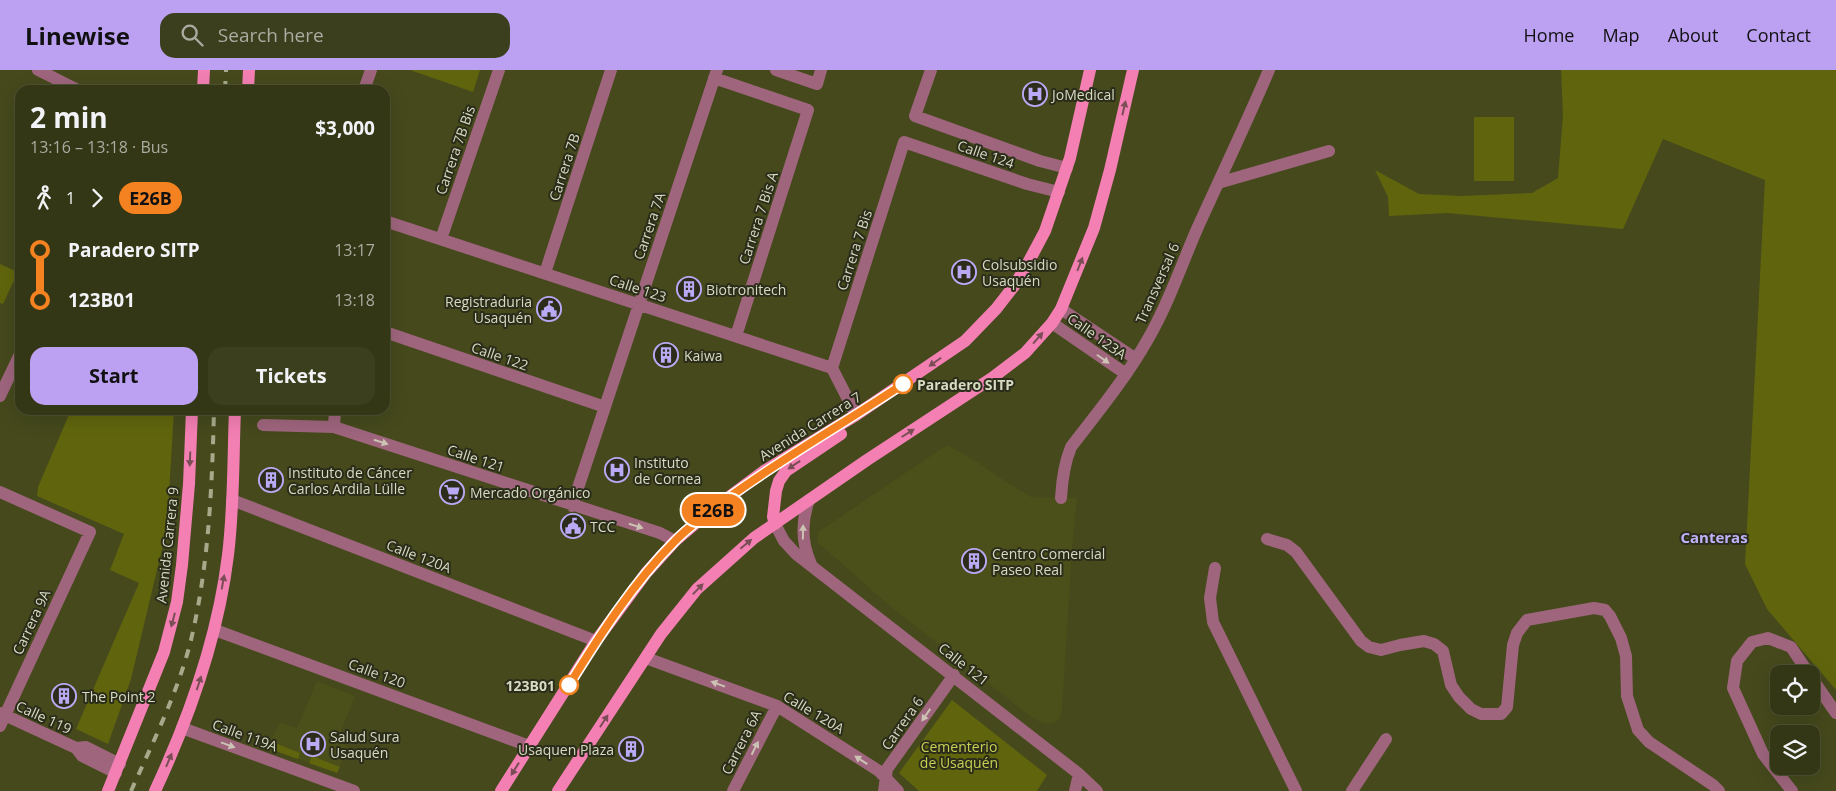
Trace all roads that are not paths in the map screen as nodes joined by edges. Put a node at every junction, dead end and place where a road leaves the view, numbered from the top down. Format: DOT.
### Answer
graph roads {
  1 [pos="38,70"];
  2 [pos="204,70"];
  3 [pos="249,70"];
  4 [pos="371,70"];
  5 [pos="499,70"];
  6 [pos="611,70"];
  7 [pos="776,70"];
  8 [pos="821,70"];
  9 [pos="931,70"];
  10 [pos="1090,70"];
  11 [pos="1133,70"];
  12 [pos="1269,70"];
  13 [pos="716,74"];
  14 [pos="68,85"];
  15 [pos="203,85"];
  16 [pos="248,85"];
  17 [pos="366,85"];
  18 [pos="904,142"];
  19 [pos="1329,151"];
  20 [pos="1067,168"];
  21 [pos="1218,183"];
  22 [pos="1059,192"];
  23 [pos="390,222"];
  24 [pos="441,239"];
  25 [pos="545,273"];
  26 [pos="638,304"];
  27 [pos="1062,309"];
  28 [pos="1052,322"];
  29 [pos="390,334"];
  30 [pos="736,336"];
  31 [pos="1136,359"];
  32 [pos="15,364"];
  33 [pos="832,368"];
  34 [pos="1126,374"];
  35 [pos="888,394"];
  36 [pos="0,396"];
  37 [pos="605,407"];
  38 [pos="192,415"];
  39 [pos="235,415"];
  40 [pos="335,415"];
  41 [pos="856,416"];
  42 [pos="263,424"];
  43 [pos="334,427"];
  44 [pos="0,492"];
  45 [pos="1061,498"];
  46 [pos="232,500"];
  47 [pos="809,500"];
  48 [pos="572,506"];
  49 [pos="775,524"];
  50 [pos="1267,539"];
  51 [pos="675,541"];
  52 [pos="811,564"];
  53 [pos="1215,568"];
  54 [pos="215,630"];
  55 [pos="596,641"];
  56 [pos="646,658"];
  57 [pos="1803,665"];
  58 [pos="954,675"];
  59 [pos="1820,689"];
  60 [pos="777,706"];
  61 [pos="1836,712"];
  62 [pos="2,718"];
  63 [pos="182,728"];
  64 [pos="1386,739"];
  65 [pos="529,746"];
  66 [pos="118,768"];
  67 [pos="1080,774"];
  68 [pos="885,786"];
  69 [pos="108,791"];
  70 [pos="156,791"];
  71 [pos="354,791"];
  72 [pos="501,791"];
  73 [pos="558,791"];
  74 [pos="733,791"];
  75 [pos="898,791"];
  76 [pos="1075,791"];
  77 [pos="1097,791"];
  78 [pos="1296,791"];
  79 [pos="1352,791"];
  80 [pos="1719,791"];
  81 [pos="1792,791"];
  1 -- 14 [label="street"];
  2 -- 15 [label="main road"];
  3 -- 16 [label="main road"];
  4 -- 17 [label="street"];
  5 -- 24 [label="street, Carrera 7B Bis"];
  6 -- 25 [label="street, Carrera 7B"];
  7 -- 8 [label="street"];
  9 -- 20 [label="street, Calle 124"];
  10 -- 20 [label="main road, Avenida Carrera 7"];
  27 -- 11 [label="main road, one-way"];
  12 -- 21 [label="street, Transversal 6"];
  13 -- 26 [label="street, Carrera 7A"];
  13 -- 30 [label="street, Carrera 7 Bis A"];
  18 -- 22 [label="street, Calle 124"];
  18 -- 33 [label="street, Carrera 7 Bis"];
  19 -- 21 [label="street"];
  20 -- 22 [label="main road, Avenida Carrera 7"];
  21 -- 31 [label="street, Transversal 6"];
  22 -- 35 [label="main road, Avenida Carrera 7, one-way"];
  23 -- 24 [label="street, Calle 123"];
  24 -- 25 [label="street, Calle 123"];
  25 -- 26 [label="street, Calle 123"];
  26 -- 30 [label="street, Calle 123"];
  26 -- 37 [label="street, Carrera 7A"];
  27 -- 28 [label="main road"];
  27 -- 31 [label="street, Calle 123A"];
  28 -- 34 [label="street, Calle 123A, one-way"];
  47 -- 28 [label="main road, one-way"];
  29 -- 37 [label="street, Calle 122"];
  30 -- 33 [label="street, Calle 123"];
  31 -- 34 [label="street, Transversal 6"];
  32 -- 36 [label="street"];
  33 -- 41 [label="street"];
  34 -- 45 [label="street, Transversal 6"];
  35 -- 41 [label="main road, Avenida Carrera 7"];
  35 -- 49 [label="main road, one-way"];
  37 -- 48 [label="street, Carrera 7A"];
  38 -- 66 [label="main road, Avenida Carrera 9, one-way"];
  39 -- 46 [label="main road"];
  40 -- 43 [label="street"];
  41 -- 51 [label="main road, Avenida Carrera 7"];
  42 -- 43 [label="street, Calle 121"];
  43 -- 48 [label="street, Calle 121, one-way"];
  44 -- 62 [label="street, Carrera 9A"];
  54 -- 46 [label="main road, one-way"];
  46 -- 55 [label="street, Calle 120A"];
  47 -- 49 [label="main road"];
  52 -- 47 [label="street, one-way"];
  48 -- 51 [label="street, Calle 121, one-way"];
  49 -- 52 [label="street, Calle 121"];
  56 -- 49 [label="main road, one-way"];
  50 -- 80 [label="street"];
  51 -- 55 [label="main road, Avenida Carrera 7"];
  52 -- 58 [label="street, Calle 121"];
  53 -- 78 [label="street"];
  63 -- 54 [label="main road, one-way"];
  54 -- 65 [label="street, Calle 120"];
  55 -- 65 [label="main road, Avenida Carrera 7"];
  60 -- 56 [label="street, Calle 120A, one-way"];
  73 -- 56 [label="main road, one-way"];
  57 -- 81 [label="street"];
  58 -- 67 [label="street, Calle 121"];
  58 -- 68 [label="street, Carrera 6, one-way"];
  59 -- 61 [label="street"];
  68 -- 60 [label="street, Calle 120A, one-way"];
  74 -- 60 [label="street, Carrera 6A, one-way"];
  62 -- 66 [label="street, Calle 119"];
  70 -- 63 [label="main road, one-way"];
  63 -- 71 [label="street, Calle 119A, one-way"];
  64 -- 79 [label="street"];
  65 -- 72 [label="main road, Avenida Carrera 7, one-way"];
  66 -- 69 [label="main road, Avenida Carrera 9"];
  67 -- 76 [label="street"];
  67 -- 77 [label="street, Calle 121"];
  68 -- 75 [label="street, Calle 120A"];
}
